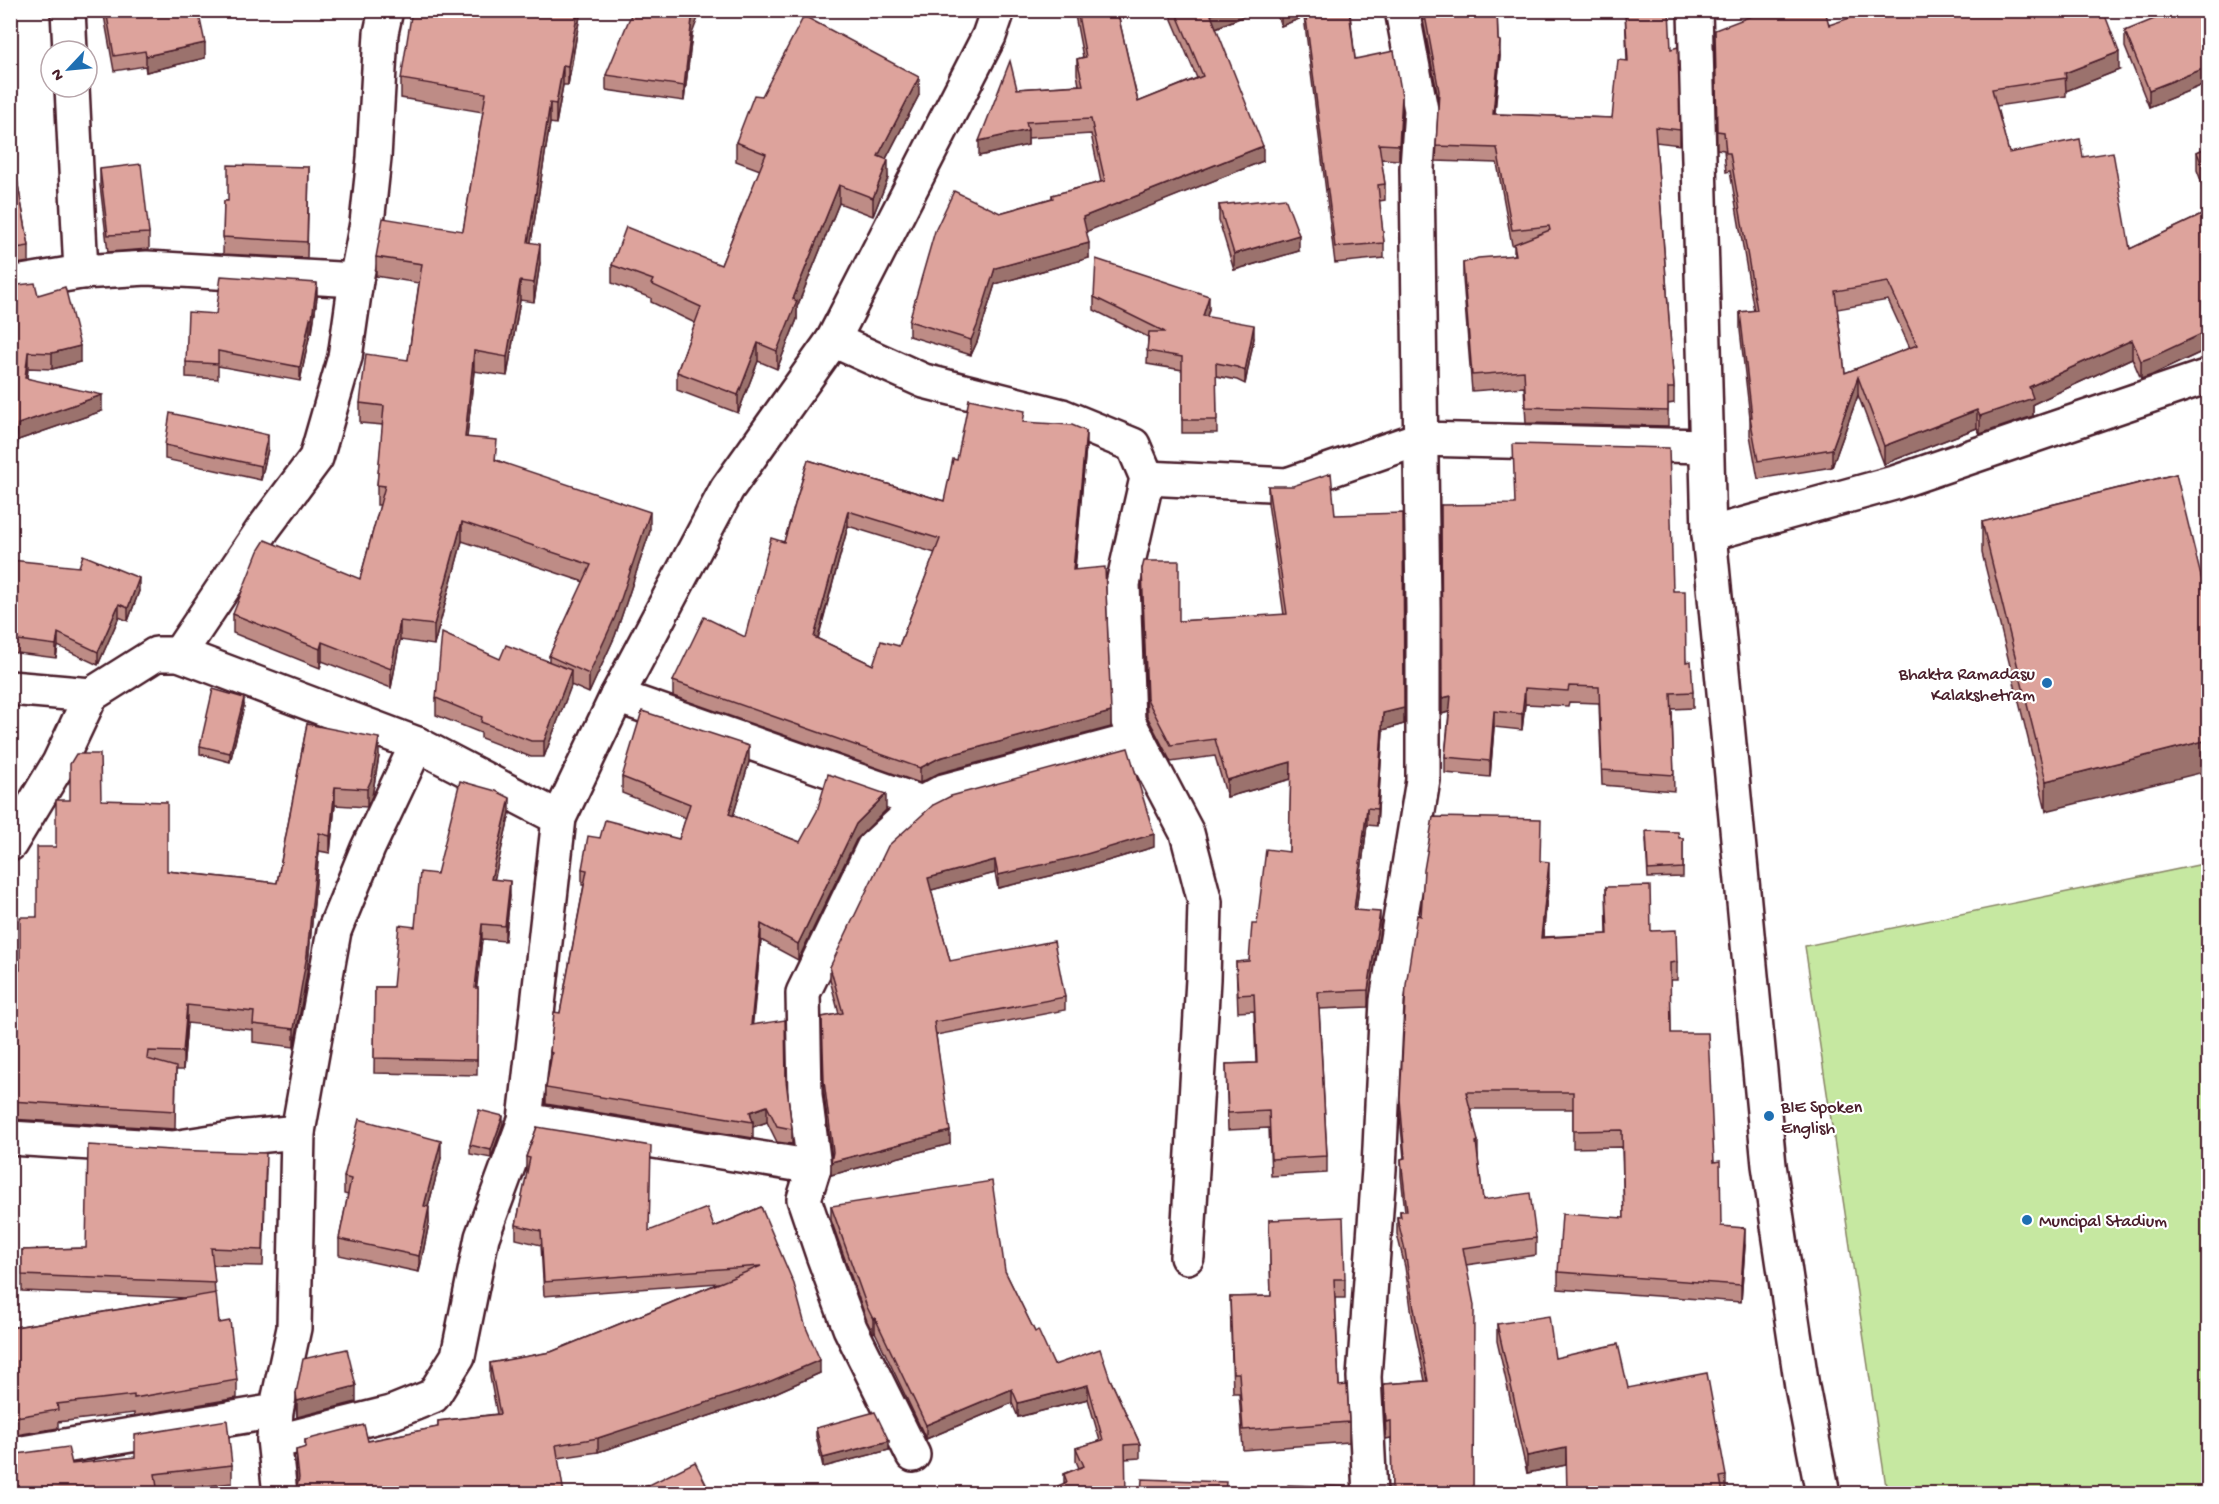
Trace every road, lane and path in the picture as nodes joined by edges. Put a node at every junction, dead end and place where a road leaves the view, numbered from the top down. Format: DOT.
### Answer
graph roads {
  1 [pos="68,10"];
  2 [pos="386,10"];
  3 [pos="998,10"];
  4 [pos="1402,10"];
  5 [pos="1695,10"];
  6 [pos="69,39"];
  7 [pos="73,99"];
  8 [pos="81,272"];
  9 [pos="356,280"];
  10 [pos="10,284"];
  11 [pos="833,340"];
  12 [pos="2208,376"];
  13 [pos="1419,440"];
  14 [pos="1706,446"];
  15 [pos="1146,478"];
  16 [pos="1709,534"];
  17 [pos="179,654"];
  18 [pos="10,688"];
  19 [pos="91,695"];
  20 [pos="617,696"];
  21 [pos="1138,739"];
  22 [pos="417,744"];
  23 [pos="922,803"];
  24 [pos="559,818"];
  25 [pos="10,844"];
  26 [pos="525,1120"];
  27 [pos="298,1132"];
  28 [pos="10,1138"];
  29 [pos="814,1167"];
  30 [pos="1187,1257"];
  31 [pos="275,1425"];
  32 [pos="10,1455"];
  33 [pos="913,1455"];
  34 [pos="280,1494"];
  35 [pos="1370,1494"];
  36 [pos="1823,1494"];
  1 -- 6 [label="street"];
  2 -- 9 [label="street"];
  3 -- 11 [label="street"];
  4 -- 13 [label="street"];
  5 -- 14 [label="street"];
  7 -- 8 [label="street"];
  8 -- 9 [label="street"];
  8 -- 10 [label="street"];
  9 -- 17 [label="street"];
  11 -- 15 [label="street"];
  11 -- 20 [label="street"];
  12 -- 16 [label="street"];
  13 -- 14 [label="street"];
  13 -- 15 [label="street"];
  13 -- 35 [label="street"];
  14 -- 16 [label="street"];
  15 -- 21 [label="street"];
  16 -- 36 [label="street"];
  17 -- 19 [label="street"];
  17 -- 22 [label="street"];
  18 -- 19 [label="street"];
  19 -- 25 [label="street"];
  20 -- 23 [label="street"];
  20 -- 24 [label="street"];
  21 -- 23 [label="street"];
  21 -- 30 [label="street"];
  22 -- 24 [label="street"];
  22 -- 27 [label="street"];
  23 -- 29 [label="street"];
  24 -- 26 [label="street"];
  26 -- 29 [label="street"];
  26 -- 31 [label="street"];
  27 -- 28 [label="street"];
  27 -- 31 [label="street"];
  29 -- 33 [label="street"];
  31 -- 32 [label="street"];
  31 -- 34 [label="street"];
}
